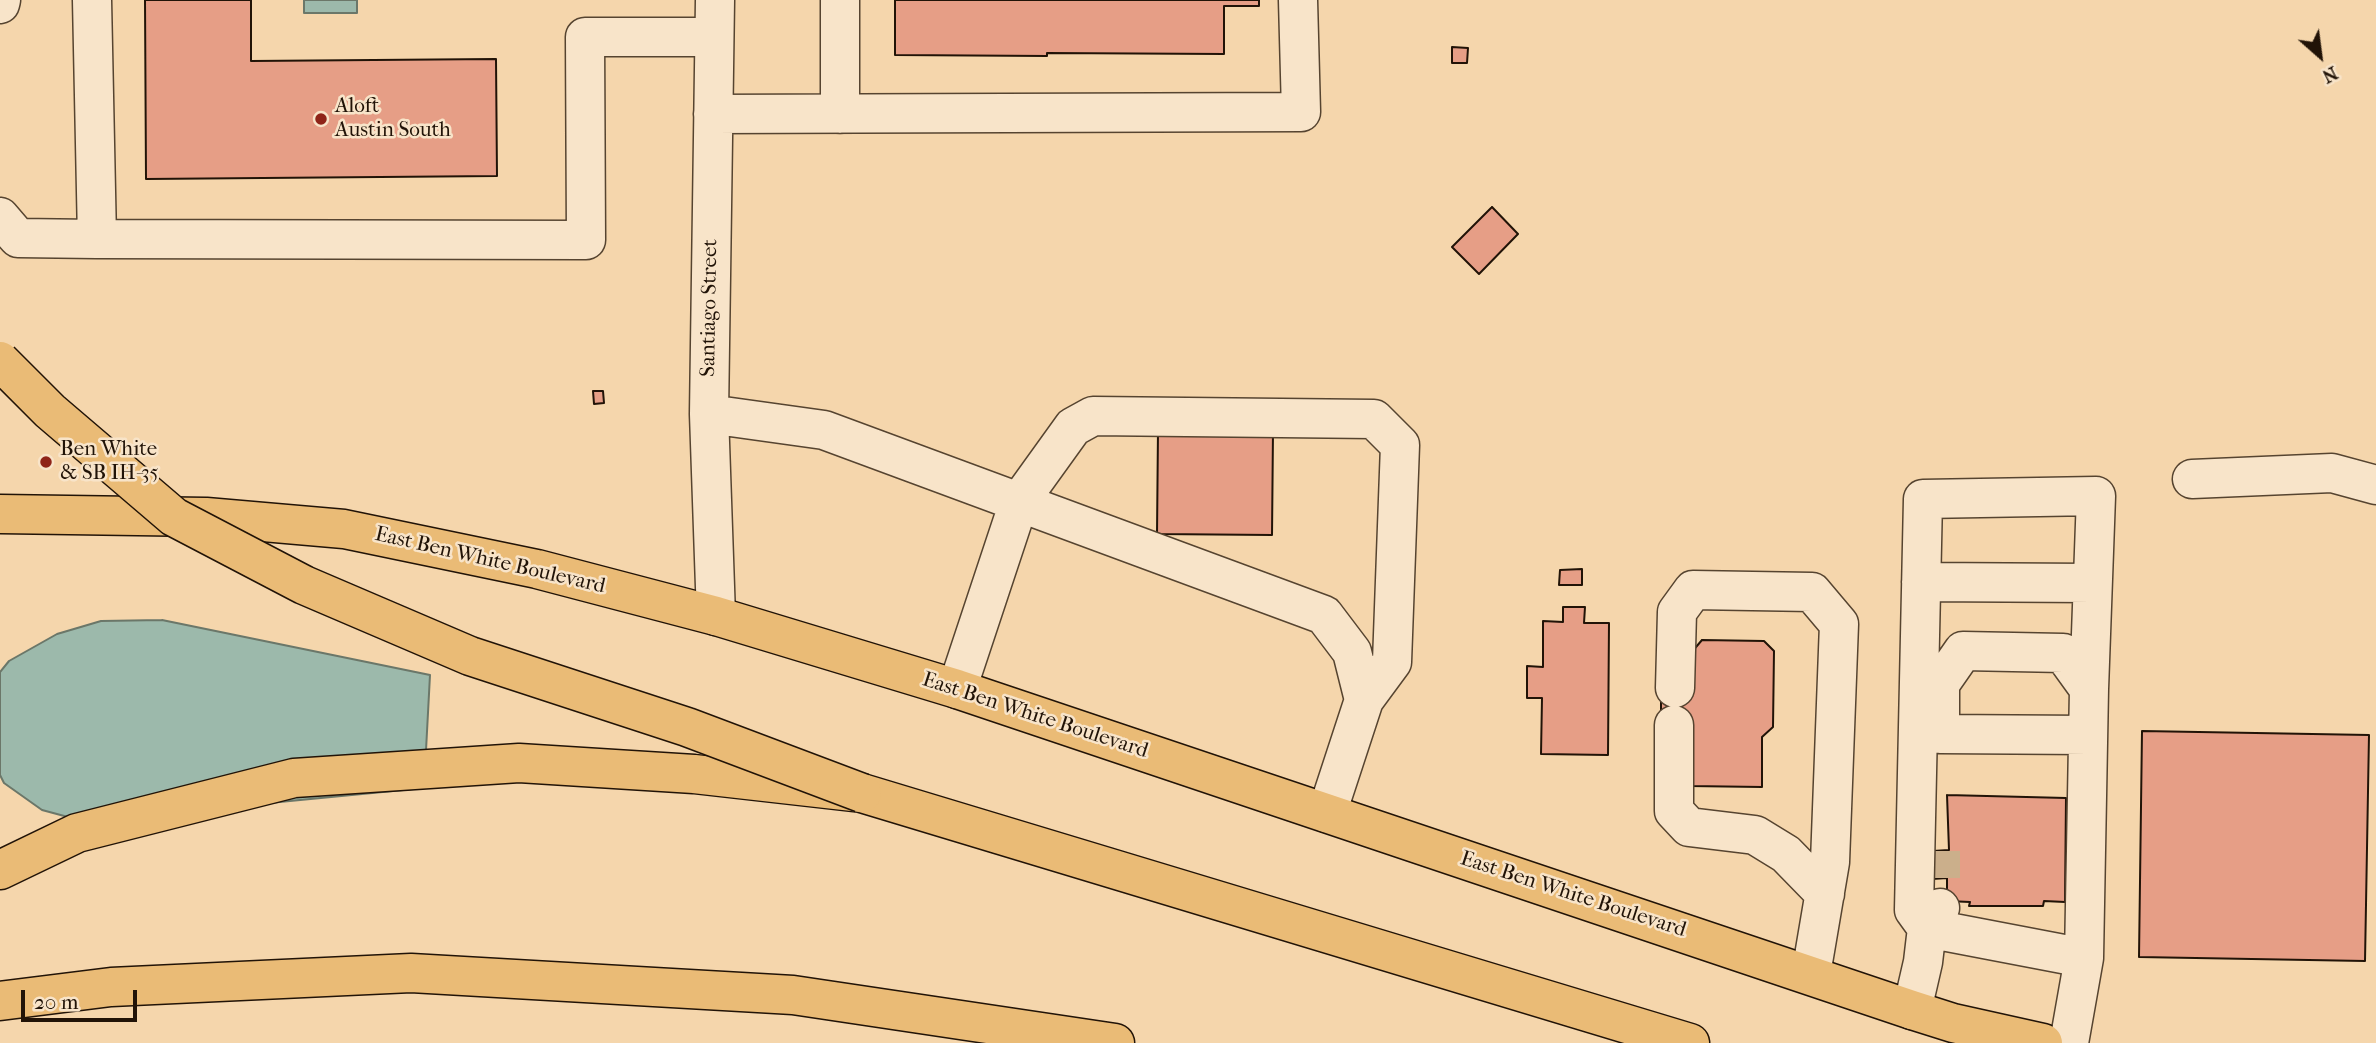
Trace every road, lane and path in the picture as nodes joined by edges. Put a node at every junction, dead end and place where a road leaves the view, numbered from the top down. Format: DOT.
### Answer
graph roads {
  1 [pos="92,0"];
  2 [pos="715,0"];
  3 [pos="840,0"];
  4 [pos="1298,0"];
  5 [pos="714,37"];
  6 [pos="713,114"];
  7 [pos="840,114"];
  8 [pos="0,217"];
  9 [pos="97,239"];
  10 [pos="0,361"];
  11 [pos="709,414"];
  12 [pos="2192,479"];
  13 [pos="2376,485"];
  14 [pos="1018,502"];
  15 [pos="0,514"];
  16 [pos="77,514"];
  17 [pos="0,543"];
  18 [pos="1921,582"];
  19 [pos="2092,583"];
  20 [pos="716,616"];
  21 [pos="1675,688"];
  22 [pos="957,689"];
  23 [pos="2089,690"];
  24 [pos="1364,700"];
  25 [pos="1674,725"];
  26 [pos="1940,734"];
  27 [pos="2088,736"];
  28 [pos="862,793"];
  29 [pos="1327,813"];
  30 [pos="0,870"];
  31 [pos="1825,894"];
  32 [pos="1927,928"];
  33 [pos="2084,958"];
  34 [pos="1811,974"];
  35 [pos="0,1001"];
  36 [pos="1912,1010"];
  37 [pos="1115,1043"];
  38 [pos="1690,1043"];
  39 [pos="2043,1043"];
  40 [pos="2069,1043"];
  1 -- 9 [label="street"];
  2 -- 5 [label="street, Santiago Street"];
  3 -- 7 [label="street"];
  4 -- 7 [label="street"];
  5 -- 6 [label="street, Santiago Street"];
  5 -- 9 [label="street"];
  6 -- 7 [label="street"];
  6 -- 11 [label="street, Santiago Street"];
  8 -- 9 [label="street"];
  10 -- 28 [label="main road, bridge"];
  11 -- 14 [label="street"];
  11 -- 20 [label="street, Santiago Street"];
  12 -- 13 [label="street"];
  14 -- 22 [label="street"];
  14 -- 24 [label="street"];
  14 -- 24 [label="street"];
  15 -- 16 [label="main road, East Ben White Boulevard"];
  16 -- 17 [label="main road"];
  16 -- 20 [label="main road, East Ben White Boulevard"];
  18 -- 19 [label="street"];
  18 -- 19 [label="street"];
  18 -- 32 [label="street"];
  19 -- 23 [label="street"];
  20 -- 22 [label="main road, East Ben White Boulevard"];
  21 -- 31 [label="street"];
  22 -- 29 [label="main road, East Ben White Boulevard"];
  23 -- 26 [label="street"];
  23 -- 27 [label="street"];
  24 -- 29 [label="street"];
  25 -- 31 [label="street"];
  26 -- 27 [label="street"];
  26 -- 32 [label="street"];
  27 -- 33 [label="street"];
  28 -- 30 [label="main road, bridge"];
  28 -- 38 [label="main road"];
  29 -- 34 [label="main road, East Ben White Boulevard"];
  31 -- 34 [label="street"];
  32 -- 33 [label="street"];
  32 -- 36 [label="street"];
  33 -- 40 [label="street"];
  34 -- 36 [label="main road, East Ben White Boulevard"];
  35 -- 37 [label="main road"];
  36 -- 39 [label="main road, East Ben White Boulevard"];
}
